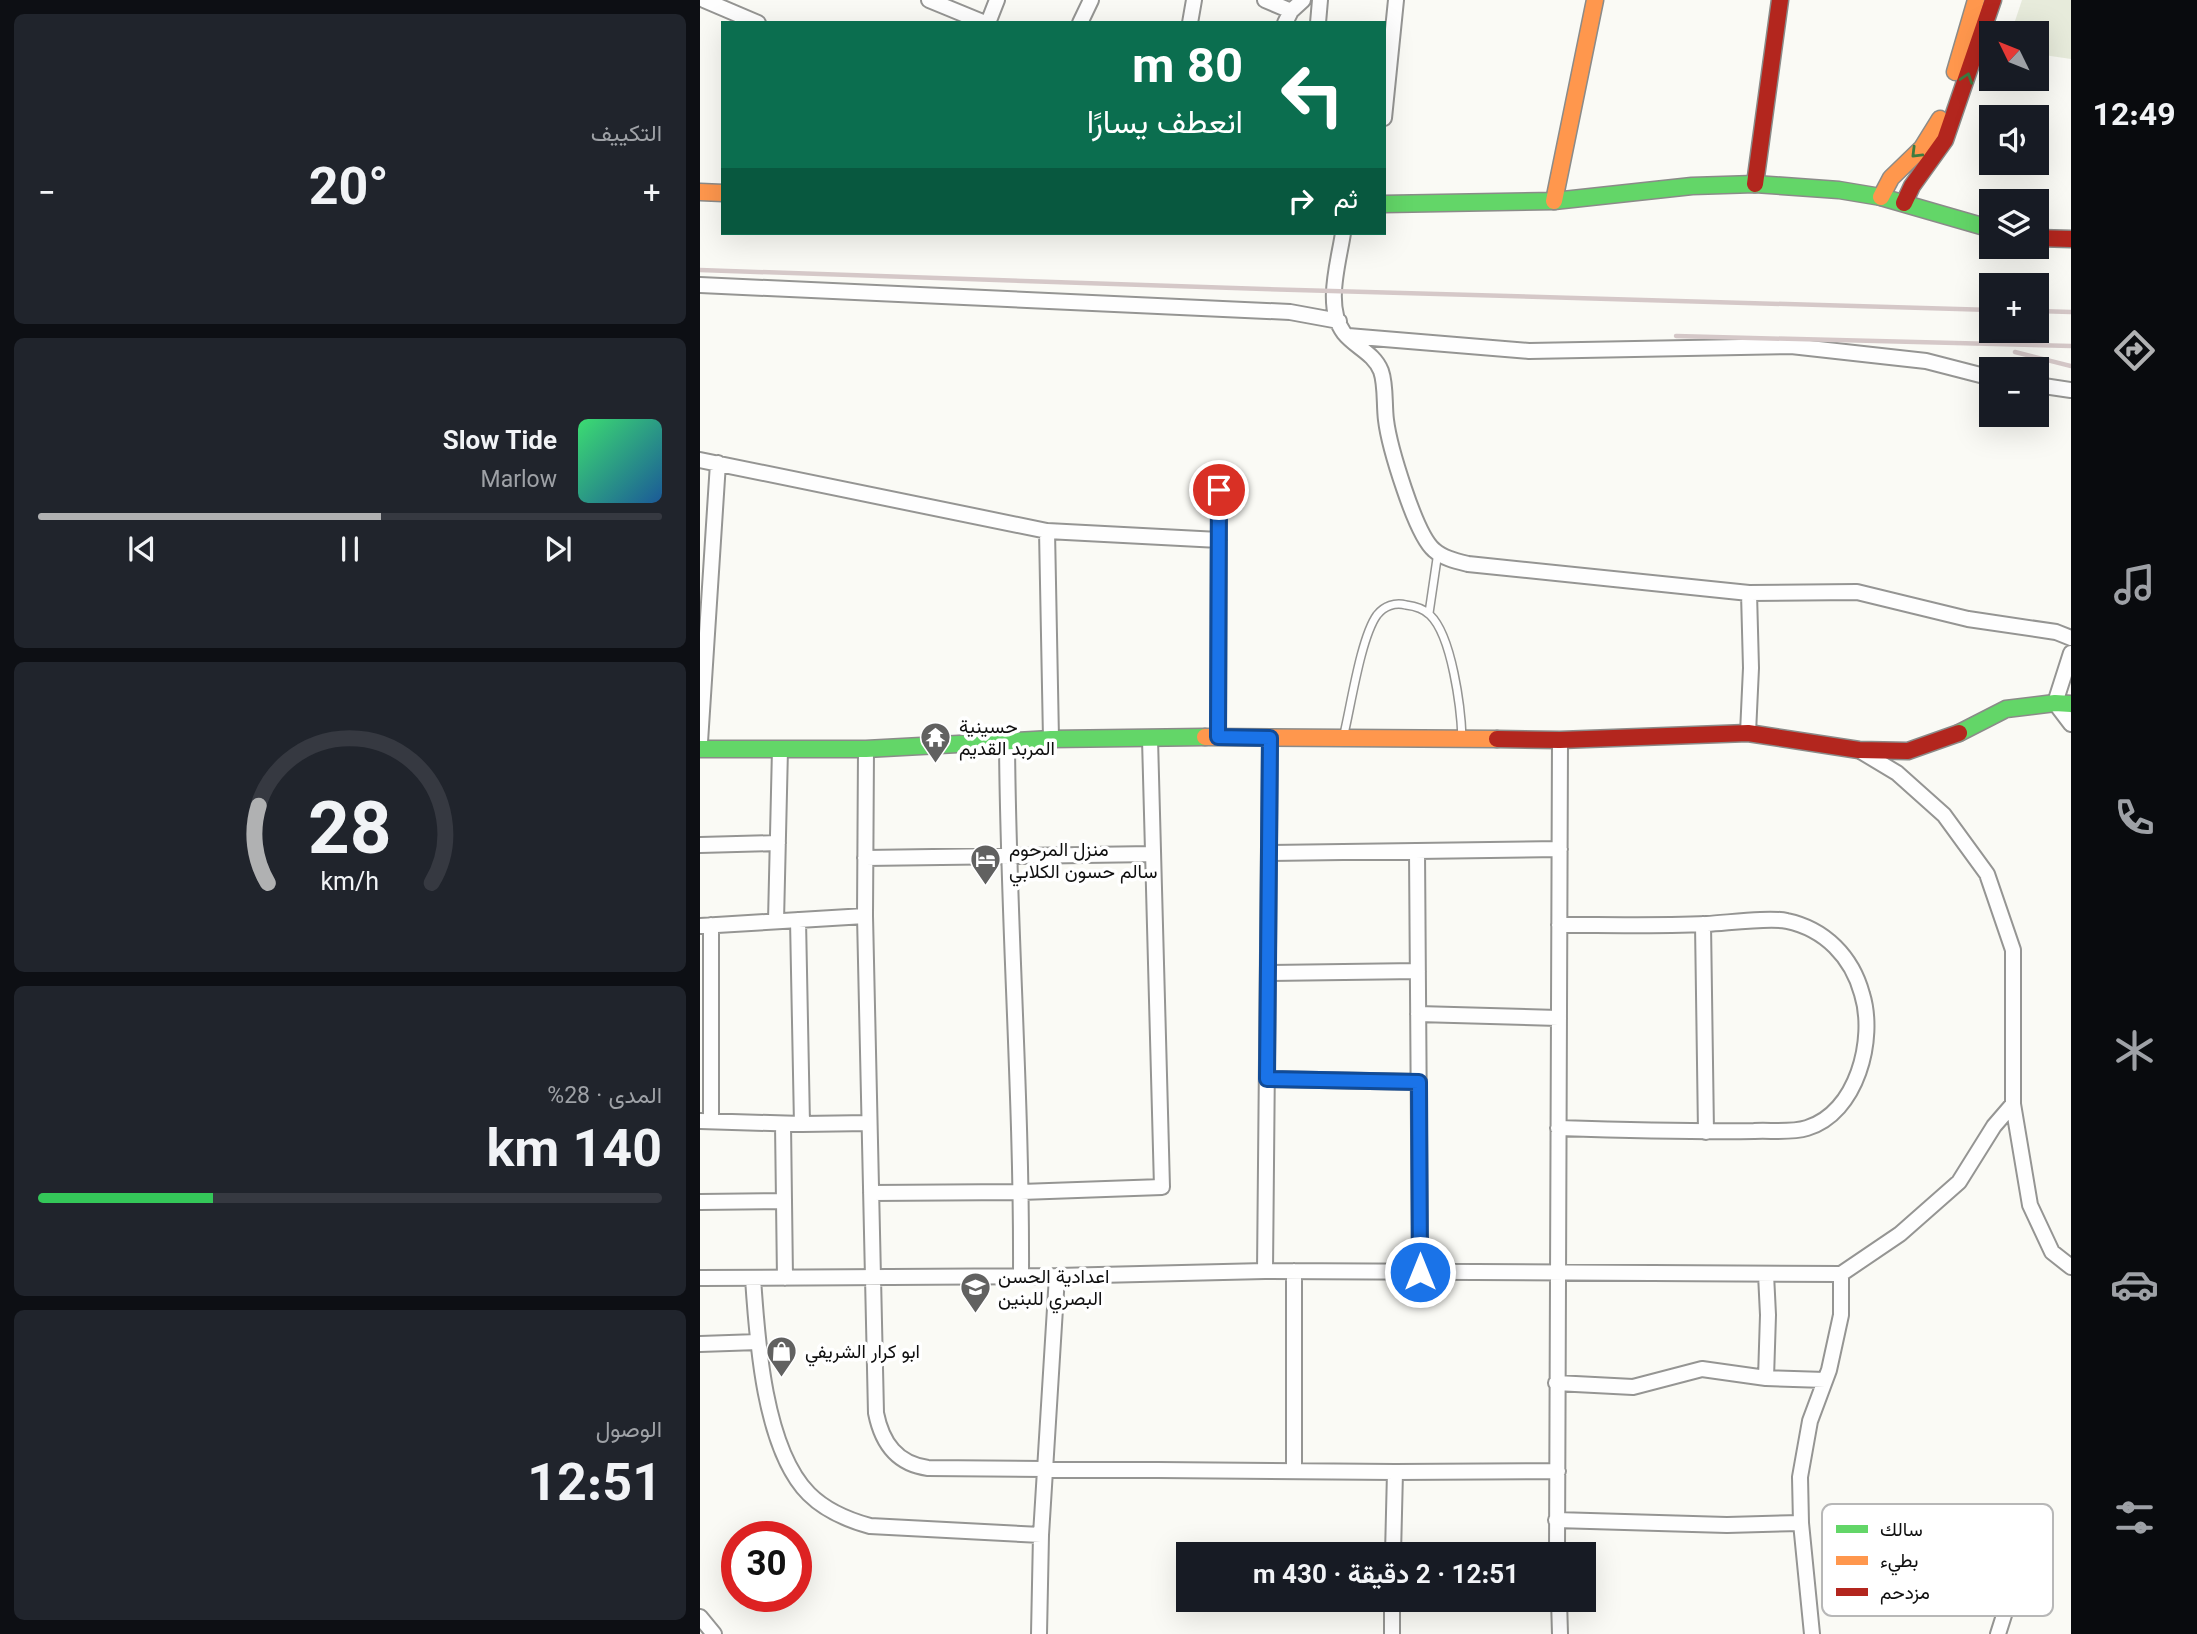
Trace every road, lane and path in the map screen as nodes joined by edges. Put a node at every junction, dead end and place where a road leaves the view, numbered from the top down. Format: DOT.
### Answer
graph roads {
  1 [pos="704,0"];
  2 [pos="929,0"];
  3 [pos="997,0"];
  4 [pos="1091,0"];
  5 [pos="1194,0"];
  6 [pos="1265,0"];
  7 [pos="1303,0"];
  8 [pos="1320,0"];
  9 [pos="1396,0"];
  10 [pos="1595,0"];
  11 [pos="1780,0"];
  12 [pos="1976,0"];
  13 [pos="1993,0"];
  14 [pos="1288,17"];
  15 [pos="753,21"];
  16 [pos="981,21"];
  17 [pos="987,21"];
  18 [pos="1081,21"];
  19 [pos="1190,21"];
  20 [pos="1318,21"];
  21 [pos="1386,98"];
  22 [pos="1755,184"];
  23 [pos="700,192"];
  24 [pos="721,193"];
  25 [pos="1881,197"];
  26 [pos="1554,201"];
  27 [pos="1904,203"];
  28 [pos="1386,204"];
  29 [pos="1979,226"];
  30 [pos="1343,235"];
  31 [pos="2049,238"];
  32 [pos="2071,239"];
  33 [pos="700,285"];
  34 [pos="1339,321"];
  35 [pos="1348,336"];
  36 [pos="1979,375"];
  37 [pos="2049,387"];
  38 [pos="2071,390"];
  39 [pos="700,460"];
  40 [pos="718,463"];
  41 [pos="1219,490"];
  42 [pos="1048,531"];
  43 [pos="1219,540"];
  44 [pos="1438,552"];
  45 [pos="1749,593"];
  46 [pos="1429,613"];
  47 [pos="2071,638"];
  48 [pos="2071,653"];
  49 [pos="2063,704"];
  50 [pos="2071,724"];
  51 [pos="1748,733"];
  52 [pos="1218,737"];
  53 [pos="1270,738"];
  54 [pos="1343,738"];
  55 [pos="1051,739"];
  56 [pos="1150,739"];
  57 [pos="1462,739"];
  58 [pos="1560,740"];
  59 [pos="1007,741"];
  60 [pos="700,742"];
  61 [pos="700,749"];
  62 [pos="780,749"];
  63 [pos="866,749"];
  64 [pos="1859,750"];
  65 [pos="778,843"];
  66 [pos="700,845"];
  67 [pos="1560,849"];
  68 [pos="1417,851"];
  69 [pos="1269,853"];
  70 [pos="1153,854"];
  71 [pos="1008,856"];
  72 [pos="865,858"];
  73 [pos="865,916"];
  74 [pos="798,920"];
  75 [pos="776,921"];
  76 [pos="1703,924"];
  77 [pos="705,925"];
  78 [pos="1559,925"];
  79 [pos="1418,971"];
  80 [pos="1268,973"];
  81 [pos="1418,1014"];
  82 [pos="1558,1018"];
  83 [pos="1267,1079"];
  84 [pos="1419,1082"];
  85 [pos="2012,1104"];
  86 [pos="706,1121"];
  87 [pos="869,1122"];
  88 [pos="783,1124"];
  89 [pos="802,1124"];
  90 [pos="1558,1128"];
  91 [pos="1706,1132"];
  92 [pos="1021,1192"];
  93 [pos="871,1193"];
  94 [pos="784,1201"];
  95 [pos="700,1202"];
  96 [pos="2071,1267"];
  97 [pos="1265,1271"];
  98 [pos="1294,1271"];
  99 [pos="1420,1272"];
  100 [pos="1557,1272"];
  101 [pos="1766,1274"];
  102 [pos="1841,1274"];
  103 [pos="1021,1275"];
  104 [pos="1057,1276"];
  105 [pos="700,1278"];
  106 [pos="753,1278"];
  107 [pos="785,1278"];
  108 [pos="874,1278"];
  109 [pos="758,1342"];
  110 [pos="700,1344"];
  111 [pos="1766,1378"];
  112 [pos="1825,1380"];
  113 [pos="1556,1383"];
  114 [pos="1047,1470"];
  115 [pos="1294,1471"];
  116 [pos="1558,1471"];
  117 [pos="1395,1472"];
  118 [pos="1556,1520"];
  119 [pos="1801,1523"];
  120 [pos="1041,1535"];
  121 [pos="1393,1542"];
  122 [pos="1557,1542"];
  123 [pos="1392,1612"];
  124 [pos="1559,1612"];
  125 [pos="2004,1616"];
  126 [pos="700,1617"];
  127 [pos="714,1634"];
  128 [pos="1039,1634"];
  129 [pos="1392,1634"];
  130 [pos="1560,1634"];
  131 [pos="1812,1634"];
  132 [pos="1998,1634"];
  1 -- 15 [label="street"];
  2 -- 16 [label="street"];
  3 -- 17 [label="street"];
  4 -- 18 [label="street"];
  5 -- 19 [label="street"];
  6 -- 14 [label="street"];
  7 -- 14 [label="street"];
  8 -- 20 [label="street"];
  9 -- 21 [label="street"];
  10 -- 26 [label="street"];
  11 -- 22 [label="street"];
  12 -- 25 [label="street, one-way"];
  27 -- 13 [label="street, one-way"];
  22 -- 25 [label="street"];
  22 -- 26 [label="street"];
  23 -- 24 [label="street"];
  25 -- 27 [label="street"];
  26 -- 28 [label="street"];
  27 -- 29 [label="street"];
  30 -- 34 [label="street"];
  31 -- 32 [label="street"];
  33 -- 34 [label="street"];
  34 -- 35 [label="street"];
  35 -- 36 [label="street"];
  35 -- 44 [label="street"];
  37 -- 38 [label="street"];
  39 -- 40 [label="street"];
  40 -- 42 [label="street"];
  40 -- 60 [label="street"];
  41 -- 43 [label="street"];
  42 -- 43 [label="street"];
  42 -- 55 [label="street"];
  43 -- 52 [label="street"];
  44 -- 45 [label="street"];
  44 -- 46 [label="lane"];
  45 -- 47 [label="street"];
  45 -- 51 [label="street"];
  46 -- 54 [label="lane"];
  46 -- 57 [label="lane"];
  48 -- 49 [label="street"];
  49 -- 50 [label="street"];
  49 -- 64 [label="street"];
  51 -- 58 [label="street"];
  51 -- 64 [label="street"];
  52 -- 53 [label="street"];
  52 -- 56 [label="street"];
  53 -- 54 [label="street"];
  53 -- 69 [label="street"];
  54 -- 57 [label="street"];
  55 -- 56 [label="street"];
  55 -- 59 [label="street"];
  56 -- 70 [label="street"];
  57 -- 58 [label="street"];
  58 -- 67 [label="street"];
  59 -- 63 [label="street"];
  59 -- 71 [label="street"];
  61 -- 62 [label="street"];
  62 -- 63 [label="street"];
  62 -- 65 [label="street"];
  63 -- 72 [label="street"];
  64 -- 85 [label="street"];
  65 -- 66 [label="street"];
  65 -- 75 [label="street"];
  67 -- 68 [label="street"];
  67 -- 78 [label="street"];
  68 -- 69 [label="street"];
  68 -- 79 [label="street"];
  69 -- 80 [label="street"];
  70 -- 71 [label="street"];
  70 -- 92 [label="street"];
  71 -- 72 [label="street"];
  71 -- 92 [label="street"];
  72 -- 73 [label="street"];
  73 -- 74 [label="street"];
  73 -- 87 [label="street"];
  74 -- 75 [label="street"];
  74 -- 89 [label="street"];
  75 -- 77 [label="street"];
  76 -- 78 [label="street"];
  76 -- 91 [label="street"];
  76 -- 91 [label="street"];
  77 -- 86 [label="street"];
  78 -- 82 [label="street"];
  79 -- 80 [label="street"];
  79 -- 81 [label="street"];
  80 -- 83 [label="street"];
  81 -- 82 [label="street"];
  81 -- 84 [label="street"];
  82 -- 90 [label="street"];
  83 -- 84 [label="street"];
  83 -- 97 [label="street"];
  84 -- 99 [label="street"];
  85 -- 96 [label="street"];
  85 -- 102 [label="street"];
  86 -- 88 [label="street"];
  87 -- 89 [label="street"];
  87 -- 93 [label="street"];
  88 -- 89 [label="street"];
  88 -- 94 [label="street"];
  90 -- 91 [label="street"];
  90 -- 100 [label="street"];
  92 -- 93 [label="street"];
  92 -- 103 [label="street"];
  93 -- 108 [label="street"];
  94 -- 95 [label="street"];
  94 -- 107 [label="street"];
  97 -- 98 [label="street"];
  97 -- 104 [label="street"];
  98 -- 99 [label="street"];
  98 -- 115 [label="street"];
  99 -- 100 [label="street"];
  100 -- 101 [label="street"];
  100 -- 113 [label="street"];
  101 -- 102 [label="street"];
  101 -- 111 [label="street"];
  102 -- 112 [label="street"];
  103 -- 104 [label="street"];
  103 -- 108 [label="street"];
  104 -- 114 [label="street"];
  105 -- 106 [label="street"];
  106 -- 107 [label="street"];
  106 -- 109 [label="street"];
  107 -- 108 [label="street"];
  108 -- 114 [label="street"];
  109 -- 110 [label="street"];
  109 -- 120 [label="street"];
  111 -- 112 [label="street"];
  111 -- 113 [label="street"];
  112 -- 119 [label="street"];
  113 -- 116 [label="street"];
  114 -- 115 [label="street"];
  114 -- 120 [label="street"];
  115 -- 117 [label="street"];
  116 -- 117 [label="street"];
  116 -- 118 [label="street"];
  117 -- 121 [label="street"];
  118 -- 119 [label="street"];
  118 -- 122 [label="street"];
  119 -- 131 [label="street"];
  120 -- 128 [label="street"];
  123 -- 129 [label="street"];
  124 -- 130 [label="street"];
  125 -- 132 [label="street"];
  126 -- 127 [label="street"];
}
